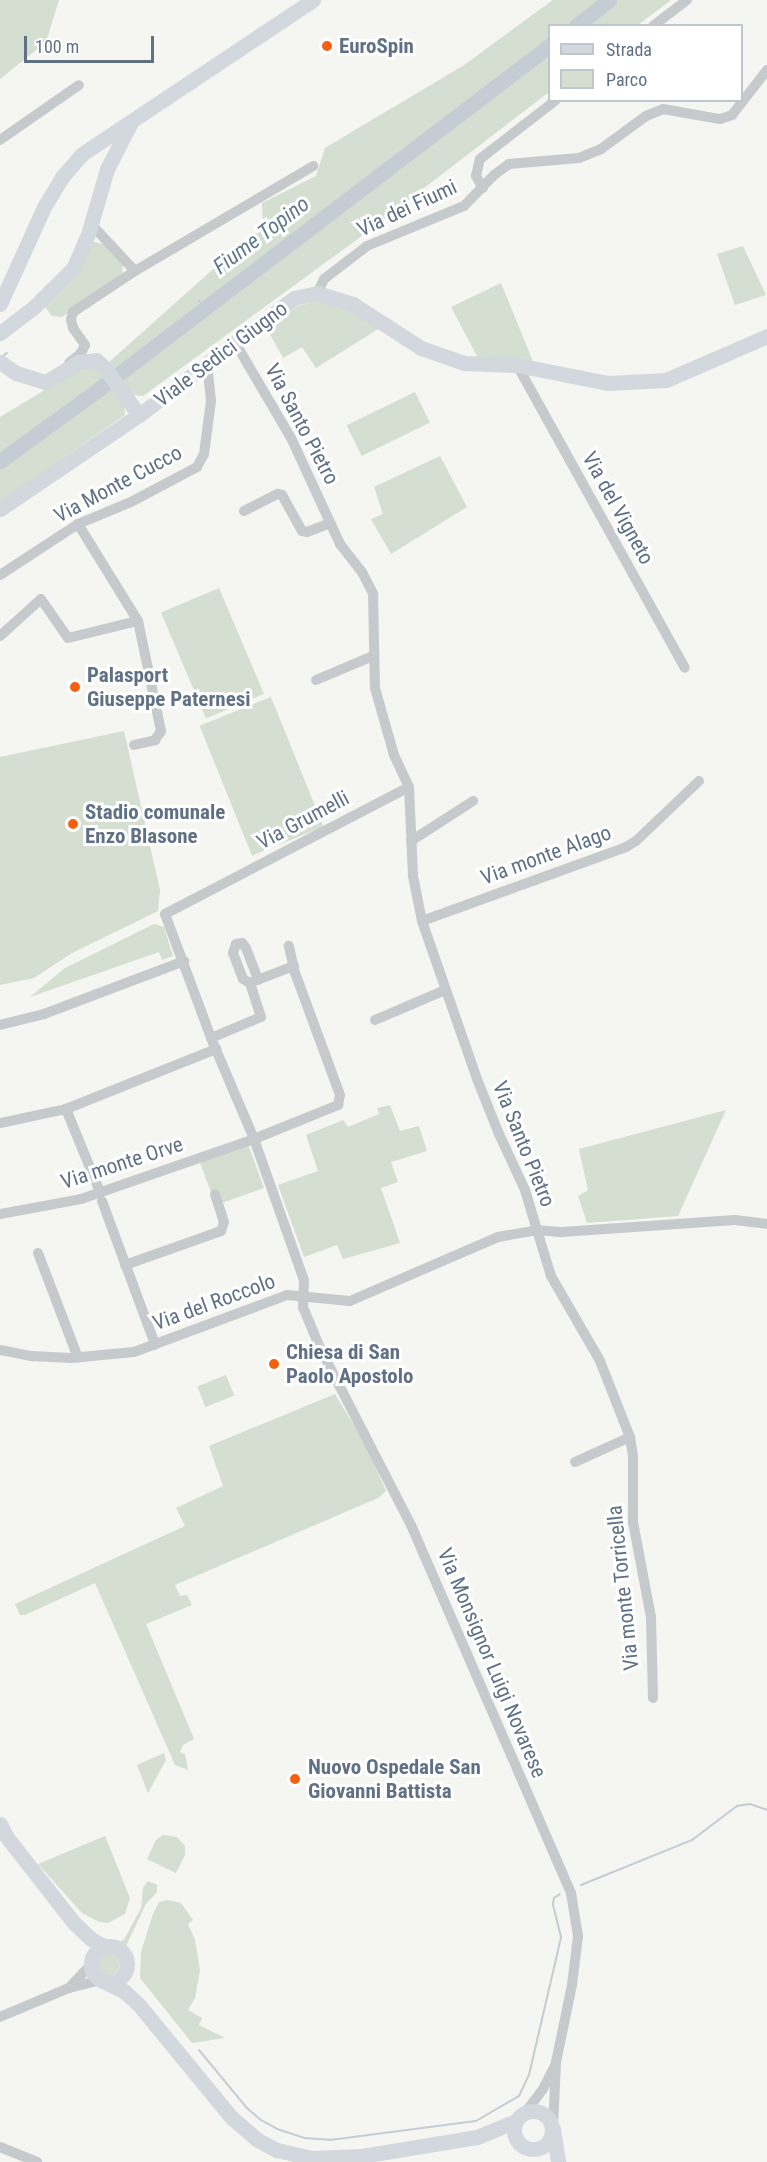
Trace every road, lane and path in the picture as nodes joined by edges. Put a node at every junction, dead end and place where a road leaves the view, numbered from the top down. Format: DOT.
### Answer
graph roads {
  1 [pos="313,0"];
  2 [pos="687,0"];
  3 [pos="656,24"];
  4 [pos="767,70"];
  5 [pos="79,85"];
  6 [pos="743,101"];
  7 [pos="553,102"];
  8 [pos="742,102"];
  9 [pos="133,119"];
  10 [pos="0,140"];
  11 [pos="314,166"];
  12 [pos="483,189"];
  13 [pos="92,224"];
  14 [pos="135,271"];
  15 [pos="317,293"];
  16 [pos="0,303"];
  17 [pos="0,333"];
  18 [pos="767,336"];
  19 [pos="236,344"];
  20 [pos="0,362"];
  21 [pos="207,365"];
  22 [pos="517,365"];
  23 [pos="46,382"];
  24 [pos="139,415"];
  25 [pos="0,509"];
  26 [pos="244,511"];
  27 [pos="330,523"];
  28 [pos="78,524"];
  29 [pos="0,574"];
  30 [pos="138,621"];
  31 [pos="0,636"];
  32 [pos="373,656"];
  33 [pos="685,669"];
  34 [pos="316,680"];
  35 [pos="134,745"];
  36 [pos="699,781"];
  37 [pos="409,787"];
  38 [pos="473,801"];
  39 [pos="411,842"];
  40 [pos="422,921"];
  41 [pos="289,946"];
  42 [pos="184,961"];
  43 [pos="294,966"];
  44 [pos="445,990"];
  45 [pos="375,1020"];
  46 [pos="0,1025"];
  47 [pos="211,1038"];
  48 [pos="216,1049"];
  49 [pos="66,1109"];
  50 [pos="0,1123"];
  51 [pos="254,1139"];
  52 [pos="215,1194"];
  53 [pos="101,1197"];
  54 [pos="0,1214"];
  55 [pos="767,1224"];
  56 [pos="537,1230"];
  57 [pos="38,1253"];
  58 [pos="125,1265"];
  59 [pos="305,1296"];
  60 [pos="155,1344"];
  61 [pos="0,1350"];
  62 [pos="78,1358"];
  63 [pos="630,1437"];
  64 [pos="575,1462"];
  65 [pos="653,1698"];
  66 [pos="0,1824"];
  67 [pos="75,1923"];
  68 [pos="104,1946"];
  69 [pos="91,1964"];
  70 [pos="126,1969"];
  71 [pos="101,1980"];
  72 [pos="69,1988"];
  73 [pos="139,2005"];
  74 [pos="0,2017"];
  75 [pos="556,2062"];
  76 [pos="521,2117"];
  77 [pos="553,2127"];
  78 [pos="477,2137"];
  79 [pos="522,2145"];
  80 [pos="0,2147"];
  81 [pos="37,2162"];
  82 [pos="544,2162"];
  83 [pos="558,2162"];
  1 -- 9 [label="main road"];
  2 -- 3 [label="street"];
  4 -- 6 [label="street, Via dei Fiumi"];
  5 -- 10 [label="street"];
  7 -- 12 [label="street"];
  8 -- 12 [label="street, Via dei Fiumi"];
  9 -- 13 [label="main road"];
  9 -- 16 [label="main road"];
  11 -- 14 [label="street"];
  12 -- 15 [label="street, Via dei Fiumi"];
  13 -- 14 [label="street"];
  13 -- 17 [label="main road"];
  14 -- 23 [label="street"];
  15 -- 19 [label="main road, Viale Sedici Giugno"];
  15 -- 22 [label="main road"];
  18 -- 22 [label="main road"];
  19 -- 21 [label="main road, Viale Sedici Giugno"];
  19 -- 27 [label="street, Via Santo Pietro"];
  20 -- 23 [label="main road"];
  21 -- 24 [label="main road, Viale Sedici Giugno"];
  21 -- 28 [label="street, Via Monte Cucco"];
  22 -- 33 [label="street, Via del Vigneto"];
  23 -- 24 [label="main road"];
  24 -- 25 [label="main road, Viale Sedici Giugno"];
  26 -- 27 [label="street"];
  27 -- 32 [label="street, Via Santo Pietro"];
  28 -- 29 [label="street, Via Monte Cucco"];
  28 -- 30 [label="street"];
  30 -- 31 [label="street"];
  30 -- 35 [label="street"];
  32 -- 34 [label="street"];
  32 -- 37 [label="street, Via Santo Pietro"];
  36 -- 40 [label="street, Via monte Alago"];
  37 -- 39 [label="street, Via Santo Pietro"];
  37 -- 42 [label="street, Via Grumelli"];
  38 -- 39 [label="street"];
  39 -- 40 [label="street, Via Santo Pietro"];
  40 -- 44 [label="street, Via Santo Pietro"];
  41 -- 43 [label="street"];
  42 -- 46 [label="street"];
  42 -- 47 [label="street, Via Grumelli"];
  43 -- 47 [label="street"];
  43 -- 51 [label="street, Via monte Orve"];
  44 -- 45 [label="street"];
  44 -- 56 [label="street, Via Santo Pietro"];
  47 -- 48 [label="street, Via Grumelli"];
  48 -- 49 [label="street"];
  48 -- 51 [label="street, Via Grumelli"];
  49 -- 50 [label="street"];
  49 -- 53 [label="street"];
  51 -- 53 [label="street, Via monte Orve"];
  51 -- 59 [label="street, Via Monsignor Luigi Novarese"];
  52 -- 58 [label="street"];
  53 -- 54 [label="street, Via monte Orve"];
  53 -- 58 [label="street"];
  55 -- 56 [label="street, Via Santo Pietro"];
  56 -- 59 [label="street, Via del Roccolo"];
  56 -- 63 [label="street, Via monte Torricella"];
  57 -- 62 [label="street"];
  58 -- 60 [label="street"];
  59 -- 60 [label="street, Via del Roccolo"];
  59 -- 75 [label="street, Via Monsignor Luigi Novarese"];
  60 -- 62 [label="street, Via del Roccolo"];
  61 -- 62 [label="street, Via del Roccolo"];
  63 -- 64 [label="street"];
  63 -- 65 [label="street, Via monte Torricella"];
  66 -- 67 [label="main road"];
  67 -- 68 [label="main road"];
  67 -- 69 [label="main road"];
  68 -- 69 [label="main road"];
  68 -- 70 [label="main road"];
  69 -- 71 [label="main road"];
  69 -- 72 [label="street"];
  70 -- 71 [label="main road"];
  70 -- 73 [label="main road"];
  71 -- 72 [label="street"];
  71 -- 73 [label="main road"];
  72 -- 74 [label="street"];
  73 -- 78 [label="main road"];
  75 -- 76 [label="street, Via Monsignor Luigi Novarese"];
  75 -- 77 [label="street, Via Monsignor Luigi Novarese"];
  76 -- 77 [label="main road"];
  76 -- 78 [label="main road"];
  76 -- 79 [label="main road"];
  77 -- 79 [label="main road"];
  77 -- 83 [label="main road"];
  78 -- 79 [label="main road"];
  79 -- 82 [label="main road"];
  80 -- 81 [label="street"];
}
